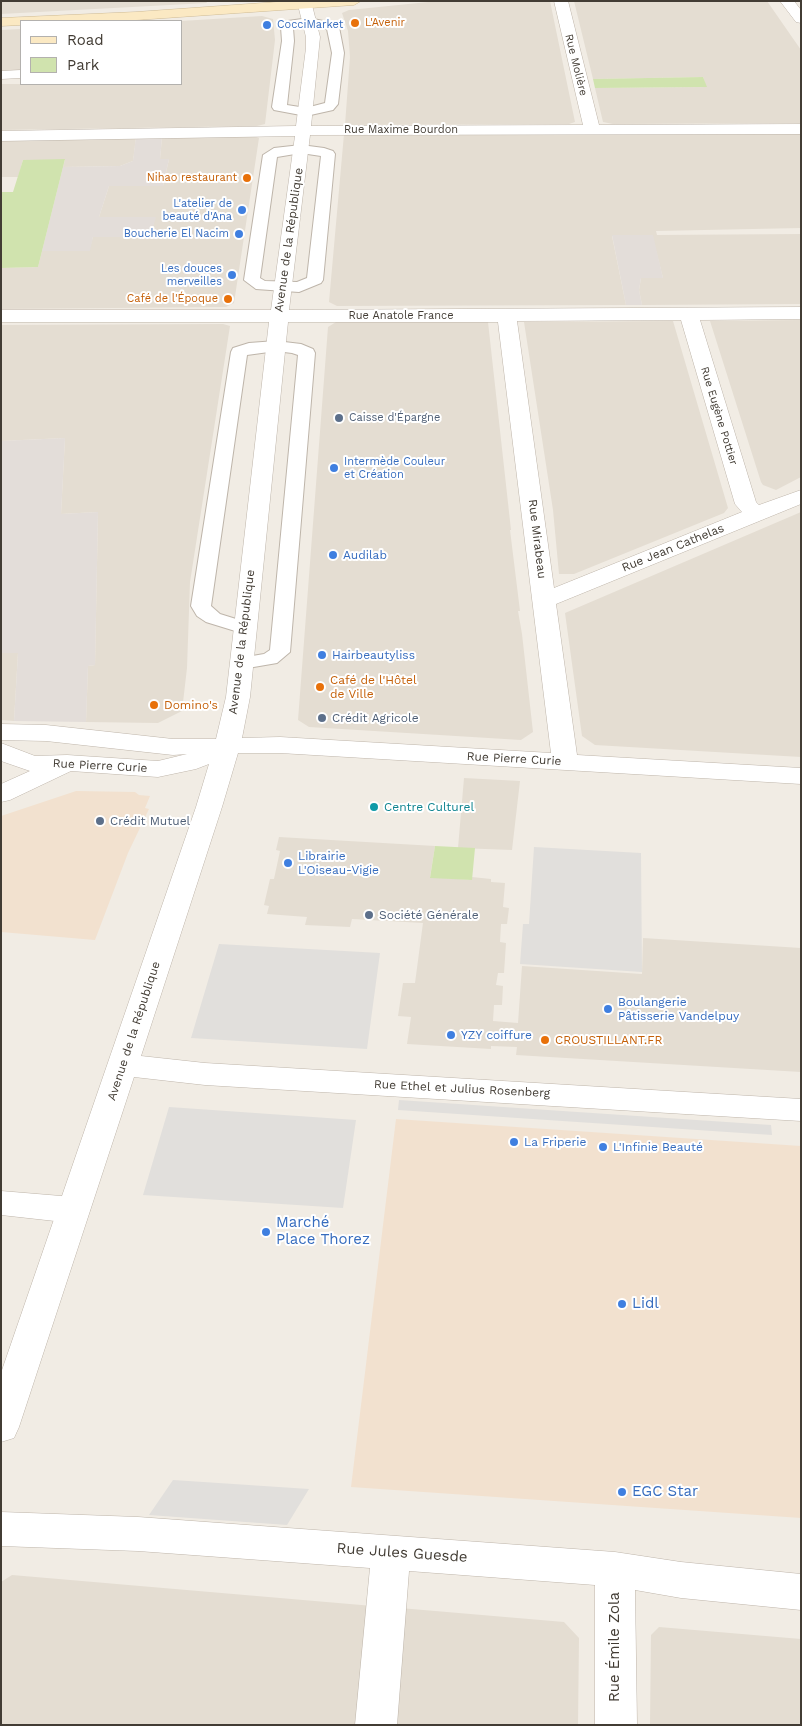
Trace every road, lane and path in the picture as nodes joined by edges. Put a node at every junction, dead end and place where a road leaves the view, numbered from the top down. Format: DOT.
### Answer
graph roads {
  1 [pos="354,1"];
  2 [pos="561,1"];
  3 [pos="787,1"];
  4 [pos="334,2"];
  5 [pos="282,4"];
  6 [pos="305,5"];
  7 [pos="801,19"];
  8 [pos="32,20"];
  9 [pos="20,21"];
  10 [pos="1,22"];
  11 [pos="309,22"];
  12 [pos="20,74"];
  13 [pos="1,75"];
  14 [pos="306,112"];
  15 [pos="304,130"];
  16 [pos="592,130"];
  17 [pos="801,130"];
  18 [pos="1,136"];
  19 [pos="301,150"];
  20 [pos="284,288"];
  21 [pos="801,313"];
  22 [pos="689,314"];
  23 [pos="1,316"];
  24 [pos="279,316"];
  25 [pos="508,316"];
  26 [pos="276,346"];
  27 [pos="801,496"];
  28 [pos="756,515"];
  29 [pos="545,600"];
  30 [pos="245,628"];
  31 [pos="242,663"];
  32 [pos="1,732"];
  33 [pos="100,740"];
  34 [pos="227,746"];
  35 [pos="1,751"];
  36 [pos="565,762"];
  37 [pos="67,763"];
  38 [pos="801,776"];
  39 [pos="1,794"];
  40 [pos="124,1065"];
  41 [pos="801,1110"];
  42 [pos="1,1202"];
  43 [pos="73,1210"];
  44 [pos="1,1427"];
  45 [pos="1,1529"];
  46 [pos="391,1552"];
  47 [pos="615,1569"];
  48 [pos="801,1592"];
  49 [pos="376,1725"];
  50 [pos="616,1725"];
  1 -- 4 [label="main road"];
  2 -- 16 [label="street, Rue Molière"];
  3 -- 7 [label="street"];
  4 -- 6 [label="main road"];
  5 -- 6 [label="main road"];
  5 -- 8 [label="main road"];
  6 -- 11 [label="street, Avenue de la République"];
  9 -- 10 [label="main road"];
  11 -- 14 [label="street, Avenue de la République"];
  11 -- 14 [label="lane"];
  11 -- 14 [label="lane"];
  12 -- 13 [label="street"];
  14 -- 15 [label="street, Avenue de la République"];
  15 -- 16 [label="street, Rue Maxime Bourdon"];
  15 -- 18 [label="street, Rue Maxime Bourdon"];
  15 -- 19 [label="street, Avenue de la République"];
  16 -- 17 [label="street, Rue Maxime Bourdon"];
  19 -- 20 [label="street, Avenue de la République"];
  19 -- 20 [label="lane"];
  19 -- 20 [label="lane"];
  20 -- 24 [label="street, Avenue de la République"];
  21 -- 22 [label="street, Rue Anatole France"];
  22 -- 25 [label="street, Rue Anatole France"];
  22 -- 28 [label="street, Rue Eugène Pottier"];
  23 -- 24 [label="street, Rue Anatole France"];
  24 -- 25 [label="street, Rue Anatole France"];
  24 -- 26 [label="street, Avenue de la République"];
  25 -- 29 [label="street, Rue Mirabeau"];
  26 -- 30 [label="street, Avenue de la République"];
  26 -- 30 [label="lane"];
  26 -- 31 [label="lane"];
  27 -- 28 [label="street, Rue Jean Cathelas"];
  28 -- 29 [label="street, Rue Jean Cathelas"];
  29 -- 36 [label="street, Rue Mirabeau"];
  30 -- 31 [label="street, Avenue de la République"];
  31 -- 34 [label="street, Avenue de la République"];
  32 -- 33 [label="street, Rue Pierre Curie"];
  33 -- 34 [label="street, Rue Pierre Curie"];
  33 -- 37 [label="street"];
  34 -- 36 [label="street, Rue Pierre Curie"];
  34 -- 37 [label="street, Rue Pierre Curie"];
  34 -- 40 [label="street, Avenue de la République"];
  35 -- 37 [label="street, Rue Pierre Curie"];
  36 -- 38 [label="street, Rue Pierre Curie"];
  37 -- 39 [label="street"];
  40 -- 41 [label="street, Rue Ethel et Julius Rosenberg"];
  40 -- 43 [label="street, Avenue de la République"];
  42 -- 43 [label="street"];
  43 -- 44 [label="street, Avenue de la République"];
  45 -- 46 [label="street, Rue Jules Guesde"];
  46 -- 47 [label="street, Rue Jules Guesde"];
  46 -- 49 [label="street"];
  47 -- 48 [label="street, Rue Jules Guesde"];
  47 -- 50 [label="street, Rue Émile Zola"];
}
